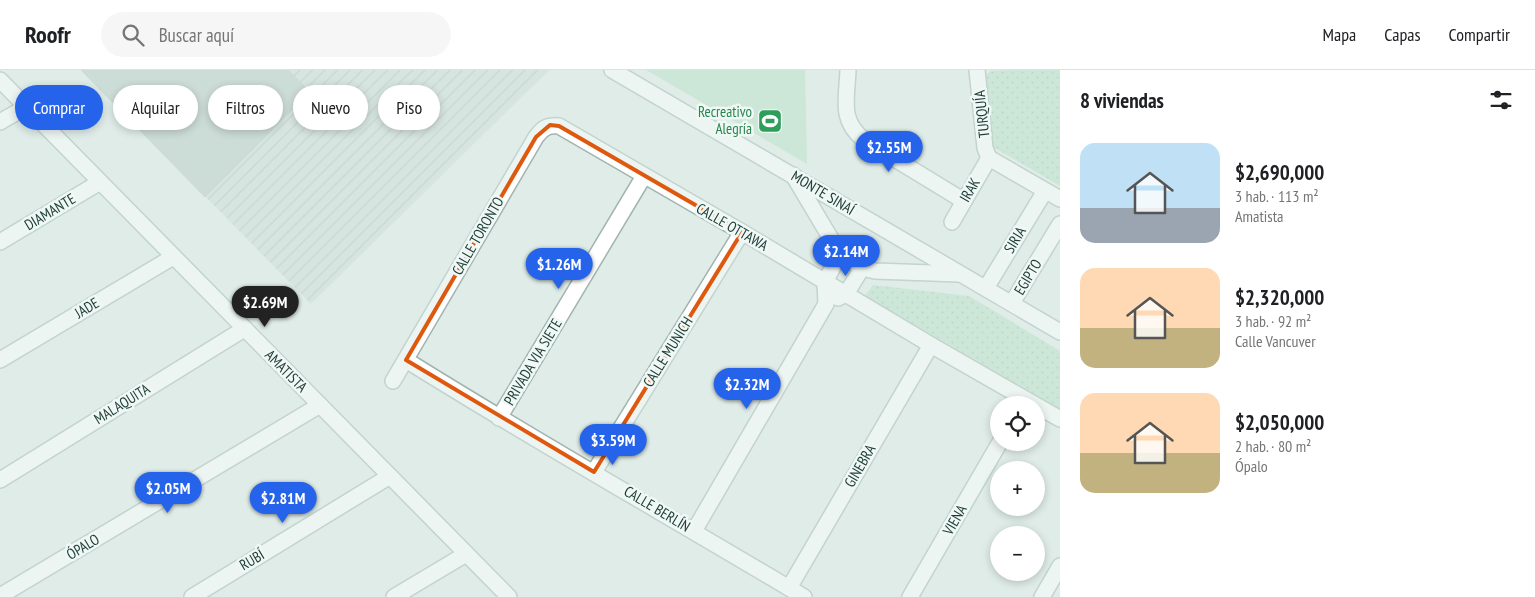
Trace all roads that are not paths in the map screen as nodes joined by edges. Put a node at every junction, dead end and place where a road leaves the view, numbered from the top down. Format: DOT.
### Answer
graph roads {
  1 [pos="612,70"];
  2 [pos="848,70"];
  3 [pos="976,70"];
  4 [pos="0,80"];
  5 [pos="15,96"];
  6 [pos="15,113"];
  7 [pos="0,122"];
  8 [pos="559,126"];
  9 [pos="49,130"];
  10 [pos="988,158"];
  11 [pos="644,176"];
  12 [pos="793,176"];
  13 [pos="100,182"];
  14 [pos="1045,191"];
  15 [pos="1060,199"];
  16 [pos="964,201"];
  17 [pos="952,222"];
  18 [pos="1060,224"];
  19 [pos="742,232"];
  20 [pos="0,242"];
  21 [pos="840,254"];
  22 [pos="173,257"];
  23 [pos="862,268"];
  24 [pos="960,274"];
  25 [pos="825,282"];
  26 [pos="986,288"];
  27 [pos="846,294"];
  28 [pos="826,304"];
  29 [pos="1012,304"];
  30 [pos="244,329"];
  31 [pos="1060,332"];
  32 [pos="931,345"];
  33 [pos="0,360"];
  34 [pos="406,360"];
  35 [pos="393,381"];
  36 [pos="1014,396"];
  37 [pos="320,406"];
  38 [pos="1045,412"];
  39 [pos="499,418"];
  40 [pos="1060,419"];
  41 [pos="995,451"];
  42 [pos="594,472"];
  43 [pos="390,476"];
  44 [pos="0,480"];
  45 [pos="694,531"];
  46 [pos="466,554"];
  47 [pos="1060,566"];
  48 [pos="789,588"];
  49 [pos="0,596"];
  50 [pos="192,597"];
  51 [pos="394,597"];
  52 [pos="509,597"];
  53 [pos="804,597"];
  54 [pos="910,597"];
  55 [pos="1042,597"];
  1 -- 12 [label="street, MONTE SINAÍ"];
  2 -- 16 [label="street"];
  3 -- 10 [label="street, TURQUÍA"];
  4 -- 5 [label="street, AMATISTA"];
  6 -- 7 [label="street"];
  8 -- 11 [label="street, CALLE OTTAWA"];
  8 -- 34 [label="street, CALLE TORONTO"];
  9 -- 13 [label="street, AMATISTA"];
  10 -- 14 [label="street"];
  10 -- 16 [label="street, IRAK"];
  11 -- 19 [label="street, CALLE OTTAWA"];
  11 -- 39 [label="street, PRIVADA VIA SIETE"];
  12 -- 21 [label="street"];
  12 -- 24 [label="street, MONTE SINAÍ"];
  13 -- 20 [label="street, DIAMANTE"];
  13 -- 22 [label="street, AMATISTA"];
  14 -- 15 [label="street"];
  14 -- 26 [label="street, SIRIA"];
  16 -- 17 [label="street, IRAK"];
  18 -- 29 [label="street, EGIPTO"];
  19 -- 25 [label="street, CALLE OTTAWA"];
  19 -- 42 [label="street, CALLE MUNICH"];
  21 -- 23 [label="street"];
  21 -- 25 [label="street"];
  22 -- 30 [label="street, AMATISTA"];
  22 -- 33 [label="street, JADE"];
  23 -- 24 [label="street"];
  23 -- 27 [label="street"];
  24 -- 26 [label="street, MONTE SINAÍ"];
  25 -- 27 [label="street, CALLE OTTAWA"];
  25 -- 28 [label="street"];
  26 -- 29 [label="street, MONTE SINAÍ"];
  27 -- 28 [label="street"];
  27 -- 32 [label="street, CALLE OTTAWA"];
  28 -- 45 [label="street"];
  29 -- 31 [label="street, MONTE SINAÍ"];
  30 -- 37 [label="street, AMATISTA"];
  30 -- 44 [label="street, MALAQUITA"];
  32 -- 36 [label="street, CALLE OTTAWA"];
  32 -- 48 [label="street, GINEBRA"];
  34 -- 35 [label="street, CALLE TORONTO"];
  34 -- 39 [label="street, CALLE BERLÍN"];
  37 -- 43 [label="street, AMATISTA"];
  37 -- 49 [label="street, ÓPALO"];
  38 -- 40 [label="street, CALLE OTTAWA"];
  39 -- 42 [label="street, CALLE BERLÍN"];
  41 -- 54 [label="street, VIENA"];
  42 -- 45 [label="street, CALLE BERLÍN"];
  43 -- 46 [label="street, AMATISTA"];
  43 -- 50 [label="street, RUBÍ"];
  45 -- 48 [label="street, CALLE BERLÍN"];
  46 -- 51 [label="street"];
  46 -- 52 [label="street, AMATISTA"];
  47 -- 55 [label="street"];
  48 -- 53 [label="street, CALLE BERLÍN"];
}
